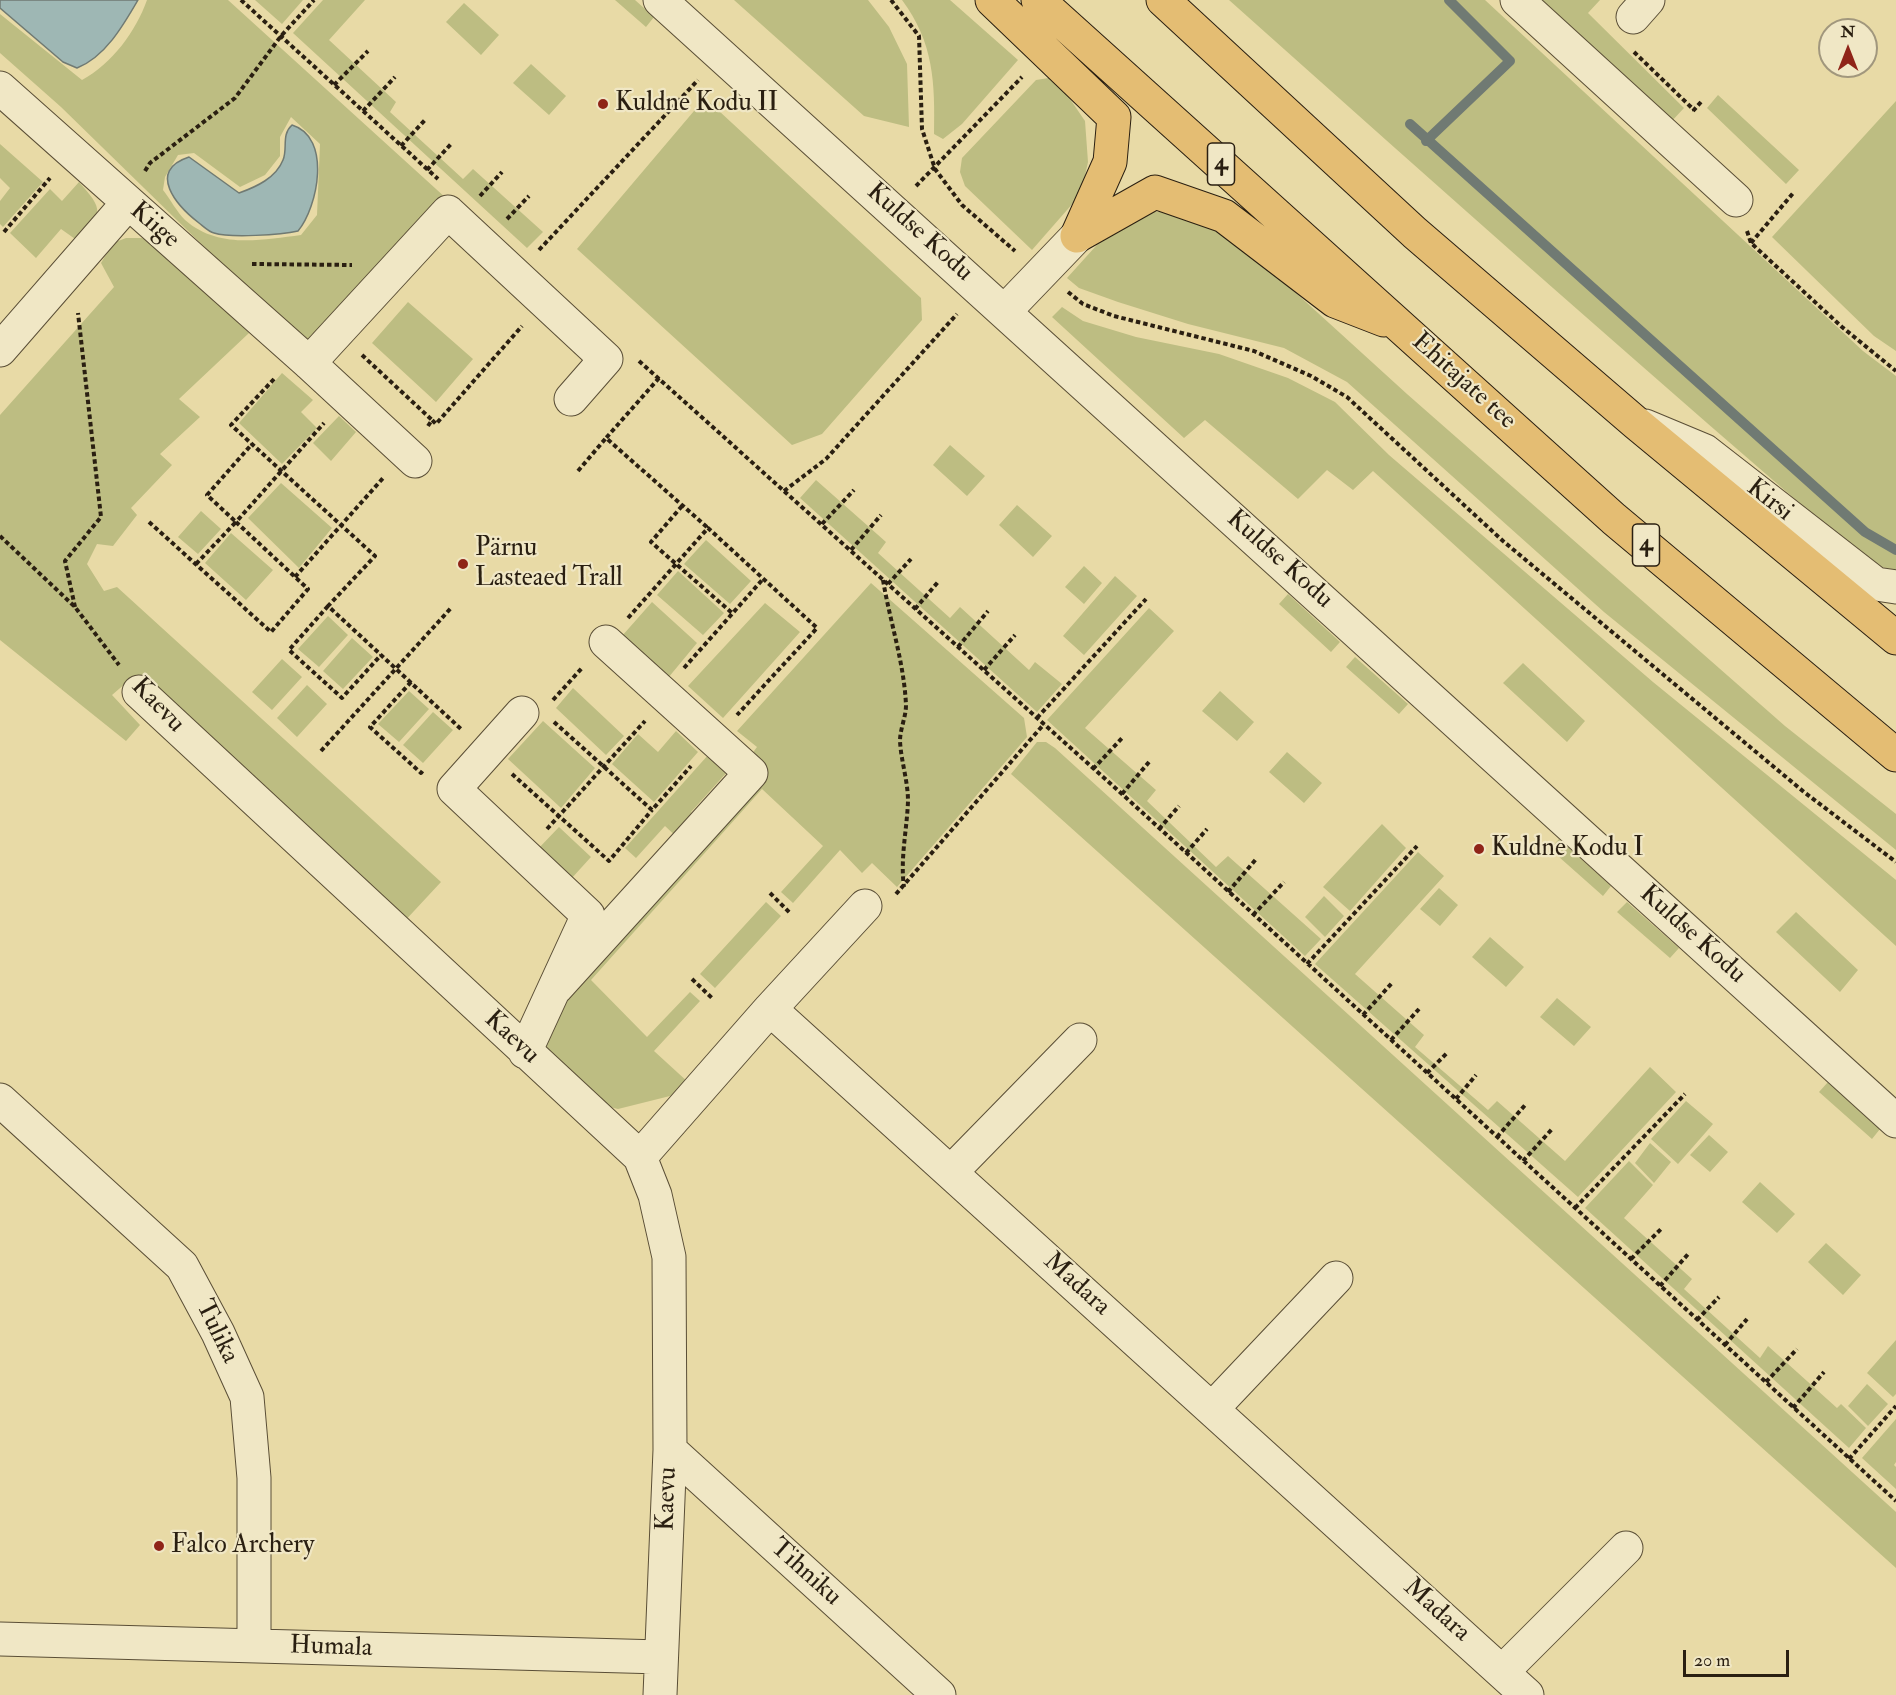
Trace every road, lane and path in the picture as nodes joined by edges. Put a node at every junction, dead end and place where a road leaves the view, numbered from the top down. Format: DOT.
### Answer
graph roads {
  1 [pos="241,0"];
  2 [pos="314,0"];
  3 [pos="660,0"];
  4 [pos="891,0"];
  5 [pos="992,0"];
  6 [pos="1038,0"];
  7 [pos="1163,0"];
  8 [pos="1517,0"];
  9 [pos="1640,8"];
  10 [pos="281,36"];
  11 [pos="368,51"];
  12 [pos="721,55"];
  13 [pos="1024,75"];
  14 [pos="395,76"];
  15 [pos="334,85"];
  16 [pos="0,88"];
  17 [pos="1694,110"];
  18 [pos="363,111"];
  19 [pos="425,120"];
  20 [pos="452,143"];
  21 [pos="401,146"];
  22 [pos="72,153"];
  23 [pos="935,169"];
  24 [pos="427,170"];
  25 [pos="502,172"];
  26 [pos="437,178"];
  27 [pos="445,185"];
  28 [pos="429,187"];
  29 [pos="1794,192"];
  30 [pos="529,196"];
  31 [pos="476,200"];
  32 [pos="1737,200"];
  33 [pos="128,203"];
  34 [pos="891,208"];
  35 [pos="502,224"];
  36 [pos="3,232"];
  37 [pos="1077,236"];
  38 [pos="1751,243"];
  39 [pos="536,253"];
  40 [pos="197,264"];
  41 [pos="358,265"];
  42 [pos="73,267"];
  43 [pos="1042,274"];
  44 [pos="980,289"];
  45 [pos="1005,311"];
  46 [pos="523,326"];
  47 [pos="1403,328"];
  48 [pos="356,349"];
  49 [pos="0,350"];
  50 [pos="633,355"];
  51 [pos="309,363"];
  52 [pos="1896,371"];
  53 [pos="275,377"];
  54 [pos="659,378"];
  55 [pos="571,399"];
  56 [pos="432,420"];
  57 [pos="326,422"];
  58 [pos="1636,423"];
  59 [pos="606,438"];
  60 [pos="252,444"];
  61 [pos="410,457"];
  62 [pos="281,471"];
  63 [pos="578,471"];
  64 [pos="854,490"];
  65 [pos="784,491"];
  66 [pos="682,506"];
  67 [pos="881,515"];
  68 [pos="149,522"];
  69 [pos="236,522"];
  70 [pos="822,524"];
  71 [pos="342,525"];
  72 [pos="708,528"];
  73 [pos="0,536"];
  74 [pos="851,550"];
  75 [pos="911,559"];
  76 [pos="196,564"];
  77 [pos="676,564"];
  78 [pos="295,577"];
  79 [pos="763,579"];
  80 [pos="883,579"];
  81 [pos="938,582"];
  82 [pos="888,584"];
  83 [pos="1896,587"];
  84 [pos="1146,599"];
  85 [pos="328,606"];
  86 [pos="75,607"];
  87 [pos="451,608"];
  88 [pos="915,609"];
  89 [pos="988,611"];
  90 [pos="732,613"];
  91 [pos="1015,634"];
  92 [pos="1896,638"];
  93 [pos="606,642"];
  94 [pos="958,647"];
  95 [pos="381,655"];
  96 [pos="396,669"];
  97 [pos="984,670"];
  98 [pos="680,672"];
  99 [pos="411,682"];
  100 [pos="140,692"];
  101 [pos="541,712"];
  102 [pos="649,717"];
  103 [pos="1037,718"];
  104 [pos="734,719"];
  105 [pos="469,721"];
  106 [pos="1044,724"];
  107 [pos="461,729"];
  108 [pos="1123,737"];
  109 [pos="453,738"];
  110 [pos="321,751"];
  111 [pos="488,751"];
  112 [pos="1896,755"];
  113 [pos="696,759"];
  114 [pos="1149,762"];
  115 [pos="429,764"];
  116 [pos="604,767"];
  117 [pos="1093,769"];
  118 [pos="1122,794"];
  119 [pos="1179,806"];
  120 [pos="652,810"];
  121 [pos="559,816"];
  122 [pos="1159,829"];
  123 [pos="1207,829"];
  124 [pos="1417,846"];
  125 [pos="1186,853"];
  126 [pos="524,855"];
  127 [pos="1257,858"];
  128 [pos="1896,862"];
  129 [pos="1284,882"];
  130 [pos="904,887"];
  131 [pos="1228,892"];
  132 [pos="770,893"];
  133 [pos="865,906"];
  134 [pos="790,913"];
  135 [pos="1253,915"];
  136 [pos="1307,964"];
  137 [pos="692,979"];
  138 [pos="1392,983"];
  139 [pos="556,988"];
  140 [pos="712,999"];
  141 [pos="770,1008"];
  142 [pos="1419,1008"];
  143 [pos="1363,1015"];
  144 [pos="1080,1040"];
  145 [pos="1391,1040"];
  146 [pos="525,1052"];
  147 [pos="1448,1052"];
  148 [pos="1427,1073"];
  149 [pos="1476,1075"];
  150 [pos="1685,1094"];
  151 [pos="1456,1099"];
  152 [pos="0,1100"];
  153 [pos="1526,1104"];
  154 [pos="1896,1120"];
  155 [pos="1553,1128"];
  156 [pos="1497,1137"];
  157 [pos="640,1156"];
  158 [pos="1523,1161"];
  159 [pos="951,1173"];
  160 [pos="1575,1208"];
  161 [pos="1662,1228"];
  162 [pos="1689,1253"];
  163 [pos="1631,1259"];
  164 [pos="1336,1278"];
  165 [pos="1660,1286"];
  166 [pos="1719,1297"];
  167 [pos="1747,1319"];
  168 [pos="1698,1320"];
  169 [pos="1725,1345"];
  170 [pos="1797,1349"];
  171 [pos="1824,1372"];
  172 [pos="1766,1382"];
  173 [pos="1896,1406"];
  174 [pos="1793,1408"];
  175 [pos="1212,1409"];
  176 [pos="670,1450"];
  177 [pos="1849,1459"];
  178 [pos="1896,1501"];
  179 [pos="1626,1548"];
  180 [pos="0,1639"];
  181 [pos="254,1646"];
  182 [pos="662,1657"];
  183 [pos="1503,1671"];
  184 [pos="660,1695"];
  185 [pos="939,1695"];
  186 [pos="1527,1695"];
  1 -- 10 [label="path"];
  2 -- 10 [label="path"];
  3 -- 12 [label="street, Kuldse Kodu"];
  4 -- 23 [label="path"];
  5 -- 37 [label="highway"];
  6 -- 47 [label="highway, Ehitajate tee / 4"];
  7 -- 58 [label="highway"];
  8 -- 32 [label="street"];
  9 -- 17 [label="path"];
  10 -- 15 [label="path"];
  10 -- 33 [label="path"];
  11 -- 15 [label="path"];
  12 -- 34 [label="street, Kuldse Kodu"];
  12 -- 39 [label="path"];
  13 -- 23 [label="path"];
  14 -- 18 [label="path"];
  15 -- 18 [label="path"];
  16 -- 22 [label="street, Kiige"];
  18 -- 21 [label="path"];
  19 -- 21 [label="path"];
  20 -- 24 [label="path"];
  21 -- 24 [label="path"];
  22 -- 33 [label="street, Kiige"];
  22 -- 36 [label="path"];
  23 -- 34 [label="path"];
  23 -- 43 [label="path"];
  24 -- 26 [label="path"];
  25 -- 31 [label="path"];
  26 -- 27 [label="path"];
  26 -- 28 [label="path"];
  29 -- 38 [label="path"];
  30 -- 35 [label="path"];
  32 -- 38 [label="path"];
  33 -- 40 [label="street, Kiige"];
  33 -- 42 [label="street"];
  34 -- 44 [label="street, Kuldse Kodu"];
  37 -- 43 [label="street"];
  37 -- 47 [label="highway"];
  38 -- 52 [label="path"];
  40 -- 41 [label="path"];
  40 -- 51 [label="street, Kiige"];
  42 -- 49 [label="street"];
  42 -- 86 [label="path"];
  43 -- 45 [label="street"];
  43 -- 128 [label="path"];
  44 -- 45 [label="street, Kuldse Kodu"];
  44 -- 65 [label="path"];
  45 -- 154 [label="street, Kuldse Kodu"];
  46 -- 56 [label="path"];
  47 -- 112 [label="highway, Ehitajate tee / 4"];
  48 -- 56 [label="path"];
  50 -- 54 [label="path"];
  51 -- 55 [label="street"];
  51 -- 61 [label="street, Kiige"];
  53 -- 60 [label="path"];
  54 -- 59 [label="path"];
  54 -- 65 [label="path"];
  56 -- 61 [label="path"];
  57 -- 62 [label="path"];
  58 -- 83 [label="street, Kirsi"];
  58 -- 92 [label="highway"];
  59 -- 63 [label="path"];
  59 -- 66 [label="path"];
  60 -- 62 [label="path"];
  60 -- 69 [label="path"];
  61 -- 71 [label="path"];
  62 -- 69 [label="path"];
  62 -- 71 [label="path"];
  64 -- 70 [label="path"];
  65 -- 70 [label="path"];
  66 -- 72 [label="path"];
  66 -- 77 [label="path"];
  67 -- 74 [label="path"];
  68 -- 76 [label="path"];
  69 -- 76 [label="path"];
  69 -- 78 [label="path"];
  70 -- 74 [label="path"];
  71 -- 78 [label="path"];
  71 -- 85 [label="path"];
  72 -- 77 [label="path"];
  72 -- 79 [label="path"];
  73 -- 86 [label="path, Kaevu"];
  74 -- 80 [label="path"];
  75 -- 82 [label="path"];
  76 -- 78 [label="path"];
  77 -- 90 [label="path"];
  77 -- 93 [label="path"];
  79 -- 90 [label="path"];
  79 -- 104 [label="path"];
  80 -- 82 [label="path"];
  80 -- 130 [label="path"];
  81 -- 88 [label="path"];
  82 -- 88 [label="path"];
  84 -- 103 [label="path"];
  85 -- 95 [label="path"];
  85 -- 95 [label="path"];
  86 -- 100 [label="path, Kaevu"];
  87 -- 96 [label="path"];
  88 -- 94 [label="path"];
  89 -- 94 [label="path"];
  90 -- 98 [label="path"];
  91 -- 97 [label="path"];
  93 -- 101 [label="path"];
  93 -- 139 [label="street"];
  94 -- 97 [label="path"];
  95 -- 96 [label="path"];
  96 -- 99 [label="path"];
  96 -- 110 [label="path"];
  97 -- 103 [label="path"];
  99 -- 107 [label="path"];
  99 -- 115 [label="path"];
  100 -- 146 [label="street, Kaevu"];
  101 -- 111 [label="street"];
  101 -- 116 [label="path"];
  102 -- 116 [label="path"];
  103 -- 106 [label="path"];
  105 -- 107 [label="path"];
  106 -- 117 [label="path"];
  106 -- 130 [label="path"];
  107 -- 109 [label="path"];
  108 -- 117 [label="path"];
  111 -- 121 [label="path"];
  111 -- 126 [label="street"];
  113 -- 120 [label="path"];
  114 -- 118 [label="path"];
  116 -- 120 [label="path"];
  116 -- 121 [label="path"];
  117 -- 118 [label="path"];
  118 -- 122 [label="path"];
  119 -- 122 [label="path"];
  120 -- 121 [label="path"];
  121 -- 126 [label="path"];
  122 -- 125 [label="path"];
  123 -- 125 [label="path"];
  124 -- 136 [label="path"];
  125 -- 131 [label="path"];
  126 -- 139 [label="street"];
  127 -- 131 [label="path"];
  129 -- 135 [label="path"];
  130 -- 133 [label="path"];
  131 -- 135 [label="path"];
  132 -- 134 [label="path"];
  133 -- 141 [label="street"];
  135 -- 136 [label="path"];
  136 -- 143 [label="path"];
  137 -- 140 [label="path"];
  138 -- 143 [label="path"];
  139 -- 146 [label="street"];
  141 -- 157 [label="street"];
  141 -- 159 [label="street, Madara"];
  142 -- 145 [label="path"];
  143 -- 145 [label="path"];
  144 -- 159 [label="street"];
  145 -- 148 [label="path"];
  146 -- 157 [label="street, Kaevu"];
  147 -- 148 [label="path"];
  148 -- 151 [label="path"];
  149 -- 151 [label="path"];
  150 -- 160 [label="path"];
  151 -- 156 [label="path"];
  152 -- 181 [label="street, Tulika"];
  153 -- 156 [label="path"];
  155 -- 158 [label="path"];
  156 -- 158 [label="path"];
  157 -- 176 [label="street, Kaevu"];
  158 -- 160 [label="path"];
  159 -- 175 [label="street, Madara"];
  160 -- 163 [label="path"];
  161 -- 163 [label="path"];
  162 -- 165 [label="path"];
  163 -- 165 [label="path"];
  164 -- 175 [label="street"];
  165 -- 168 [label="path"];
  166 -- 168 [label="path"];
  167 -- 169 [label="path"];
  168 -- 169 [label="path"];
  169 -- 172 [label="path"];
  170 -- 172 [label="path"];
  171 -- 174 [label="path"];
  172 -- 174 [label="path"];
  173 -- 177 [label="path"];
  174 -- 177 [label="path"];
  175 -- 183 [label="street, Madara"];
  176 -- 182 [label="street, Kaevu"];
  176 -- 185 [label="street, Tihniku"];
  177 -- 178 [label="path"];
  179 -- 183 [label="street"];
  180 -- 181 [label="street, Humala"];
  181 -- 182 [label="street, Humala"];
  182 -- 184 [label="street, Kaevu"];
  183 -- 186 [label="street, Madara"];
}
